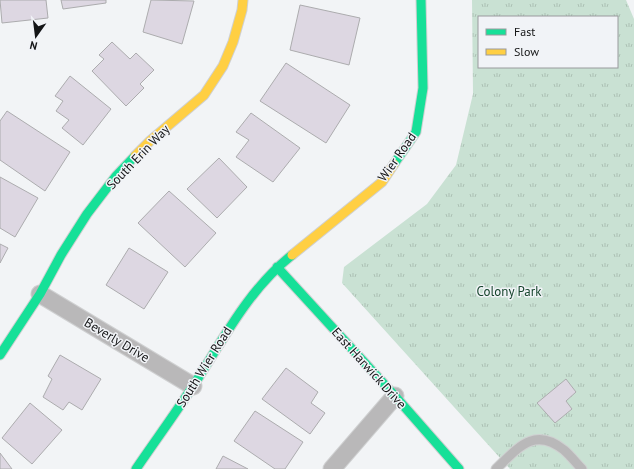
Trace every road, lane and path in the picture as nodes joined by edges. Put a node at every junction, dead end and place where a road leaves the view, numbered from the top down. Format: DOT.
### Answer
graph roads {
  1 [pos="243,0"];
  2 [pos="421,0"];
  3 [pos="277,267"];
  4 [pos="40,294"];
  5 [pos="0,355"];
  6 [pos="193,386"];
  7 [pos="395,396"];
  8 [pos="136,469"];
  9 [pos="332,469"];
  10 [pos="459,469"];
  11 [pos="496,469"];
  12 [pos="582,469"];
  1 -- 4 [label="street, South Erin Way"];
  2 -- 3 [label="street, Wier Road"];
  3 -- 6 [label="street, South Wier Road"];
  3 -- 7 [label="street, East Harwick Drive"];
  4 -- 5 [label="street, South Erin Way"];
  4 -- 6 [label="street, Beverly Drive"];
  6 -- 8 [label="street, South Wier Road"];
  7 -- 9 [label="street"];
  7 -- 10 [label="street, East Harwick Drive"];
  11 -- 12 [label="lane"];
}
